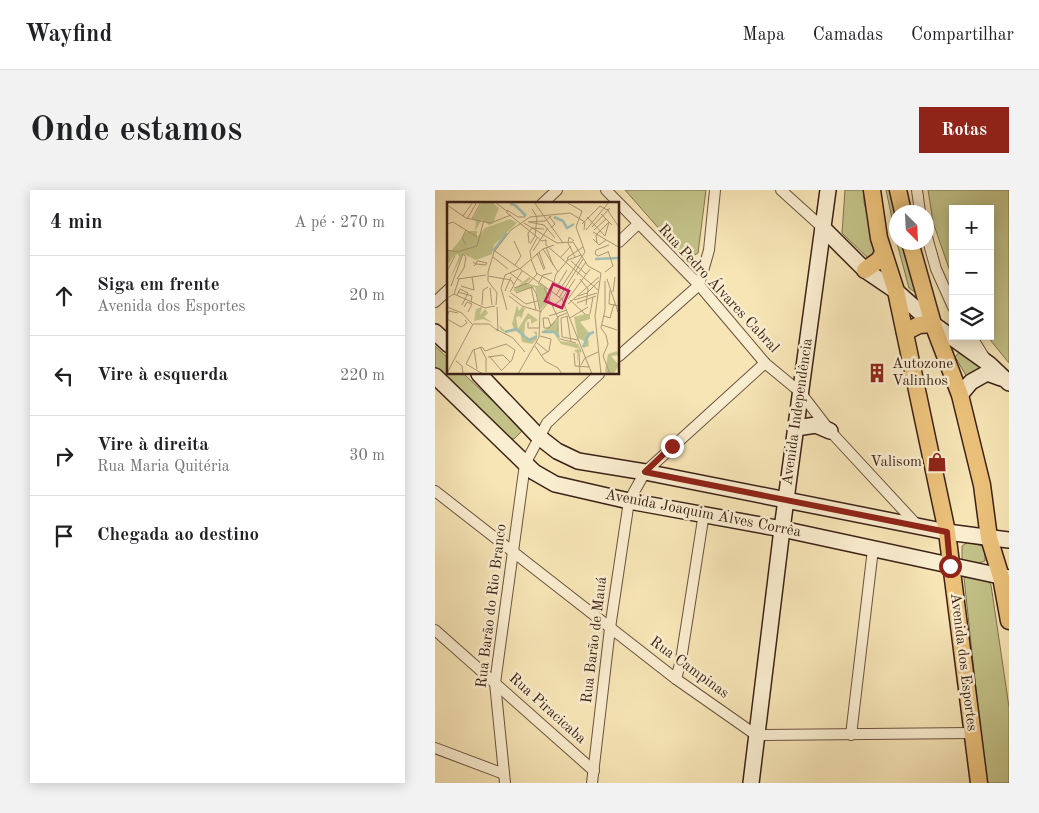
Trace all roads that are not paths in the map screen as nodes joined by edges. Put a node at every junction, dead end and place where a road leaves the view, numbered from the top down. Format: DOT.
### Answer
graph roads {
  1 [pos="557,190"];
  2 [pos="606,190"];
  3 [pos="715,190"];
  4 [pos="781,190"];
  5 [pos="828,190"];
  6 [pos="872,190"];
  7 [pos="898,190"];
  8 [pos="917,190"];
  9 [pos="544,202"];
  10 [pos="617,202"];
  11 [pos="620,205"];
  12 [pos="901,205"];
  13 [pos="919,205"];
  14 [pos="638,224"];
  15 [pos="823,228"];
  16 [pos="620,241"];
  17 [pos="912,250"];
  18 [pos="931,250"];
  19 [pos="883,253"];
  20 [pos="865,270"];
  21 [pos="699,285"];
  22 [pos="447,291"];
  23 [pos="896,291"];
  24 [pos="949,298"];
  25 [pos="435,302"];
  26 [pos="933,324"];
  27 [pos="435,332"];
  28 [pos="905,332"];
  29 [pos="974,340"];
  30 [pos="447,343"];
  31 [pos="620,355"];
  32 [pos="765,362"];
  33 [pos="989,364"];
  34 [pos="480,375"];
  35 [pos="598,375"];
  36 [pos="435,376"];
  37 [pos="1008,382"];
  38 [pos="800,392"];
  39 [pos="960,395"];
  40 [pos="796,428"];
  41 [pos="830,431"];
  42 [pos="539,437"];
  43 [pos="525,464"];
  44 [pos="645,472"];
  45 [pos="435,491"];
  46 [pos="787,499"];
  47 [pos="629,502"];
  48 [pos="704,513"];
  49 [pos="918,526"];
  50 [pos="782,529"];
  51 [pos="947,532"];
  52 [pos="989,538"];
  53 [pos="1009,540"];
  54 [pos="873,549"];
  55 [pos="513,552"];
  56 [pos="950,566"];
  57 [pos="1005,578"];
  58 [pos="1009,621"];
  59 [pos="610,628"];
  60 [pos="435,630"];
  61 [pos="676,680"];
  62 [pos="495,683"];
  63 [pos="972,733"];
  64 [pos="756,734"];
  65 [pos="851,736"];
  66 [pos="435,748"];
  67 [pos="594,771"];
  68 [pos="504,778"];
  69 [pos="591,783"];
  70 [pos="751,783"];
  71 [pos="979,783"];
  1 -- 9 [label="street"];
  2 -- 10 [label="street, Rua Pedro Álvares Cabral"];
  3 -- 21 [label="street"];
  4 -- 15 [label="street"];
  5 -- 15 [label="main road, Avenida Independência"];
  6 -- 19 [label="main road, Avenida dos Esportes"];
  7 -- 12 [label="main road"];
  8 -- 13 [label="street"];
  11 -- 14 [label="street, Rua Pedro Álvares Cabral"];
  14 -- 16 [label="street"];
  14 -- 21 [label="street, Rua Pedro Álvares Cabral"];
  15 -- 20 [label="main road"];
  15 -- 38 [label="main road, Avenida Independência"];
  17 -- 26 [label="main road"];
  18 -- 24 [label="street"];
  19 -- 20 [label="main road"];
  19 -- 23 [label="main road, Avenida dos Esportes"];
  20 -- 23 [label="main road"];
  21 -- 31 [label="street"];
  21 -- 32 [label="street, Rua Pedro Álvares Cabral"];
  22 -- 25 [label="street"];
  23 -- 26 [label="main road"];
  23 -- 28 [label="main road, Avenida dos Esportes"];
  26 -- 28 [label="main road"];
  26 -- 33 [label="main road"];
  26 -- 39 [label="main road"];
  27 -- 30 [label="main road"];
  28 -- 51 [label="main road, Avenida dos Esportes"];
  29 -- 33 [label="street"];
  32 -- 38 [label="street, Rua Pedro Álvares Cabral"];
  32 -- 44 [label="street, Rua Barão de Mauá"];
  33 -- 37 [label="main road"];
  34 -- 42 [label="main road, Avenida Joaquim Alves Corrêa"];
  35 -- 42 [label="street, Rua Barão do Rio Branco"];
  36 -- 43 [label="main road, Avenida Joaquim Alves Corrêa"];
  37 -- 39 [label="main road"];
  38 -- 40 [label="main road, Avenida Independência"];
  38 -- 41 [label="street, Rua Pedro Álvares Cabral"];
  39 -- 52 [label="main road"];
  40 -- 41 [label="main road"];
  40 -- 46 [label="main road, Avenida Independência"];
  41 -- 49 [label="street, Rua Pedro Álvares Cabral"];
  42 -- 43 [label="street, Rua Barão do Rio Branco"];
  42 -- 44 [label="main road, Avenida Joaquim Alves Corrêa"];
  43 -- 47 [label="main road, Avenida Joaquim Alves Corrêa"];
  43 -- 55 [label="street, Rua Barão do Rio Branco"];
  44 -- 46 [label="main road, Avenida Joaquim Alves Corrêa"];
  44 -- 47 [label="street, Rua Barão de Mauá"];
  45 -- 55 [label="street, Rua Campinas"];
  46 -- 49 [label="main road, Avenida Joaquim Alves Corrêa"];
  46 -- 50 [label="main road, Avenida Independência"];
  47 -- 48 [label="main road, Avenida Joaquim Alves Corrêa"];
  47 -- 59 [label="street, Rua Barão de Mauá"];
  48 -- 50 [label="main road, Avenida Joaquim Alves Corrêa"];
  48 -- 61 [label="street"];
  49 -- 51 [label="main road, Avenida Joaquim Alves Corrêa"];
  50 -- 54 [label="main road, Avenida Joaquim Alves Corrêa"];
  50 -- 64 [label="main road, Avenida Independência"];
  51 -- 52 [label="main road, Avenida Joaquim Alves Corrêa"];
  51 -- 56 [label="main road, Avenida dos Esportes"];
  52 -- 53 [label="main road, Avenida Joaquim Alves Corrêa"];
  52 -- 57 [label="main road"];
  54 -- 56 [label="main road, Avenida Joaquim Alves Corrêa"];
  54 -- 65 [label="street"];
  55 -- 59 [label="street, Rua Campinas"];
  55 -- 62 [label="street, Rua Barão do Rio Branco"];
  56 -- 57 [label="main road, Avenida Joaquim Alves Corrêa"];
  56 -- 63 [label="main road, Avenida dos Esportes"];
  57 -- 58 [label="main road"];
  59 -- 61 [label="street, Rua Campinas"];
  59 -- 67 [label="street, Rua Barão de Mauá"];
  60 -- 62 [label="street, Rua Piracicaba"];
  61 -- 64 [label="street, Rua Campinas"];
  62 -- 67 [label="street, Rua Piracicaba"];
  62 -- 68 [label="street, Rua Barão do Rio Branco"];
  63 -- 65 [label="street"];
  63 -- 71 [label="main road, Avenida dos Esportes"];
  64 -- 65 [label="street"];
  64 -- 70 [label="main road, Avenida Independência"];
  66 -- 68 [label="street"];
  67 -- 69 [label="street, Rua Barão de Mauá"];
}
